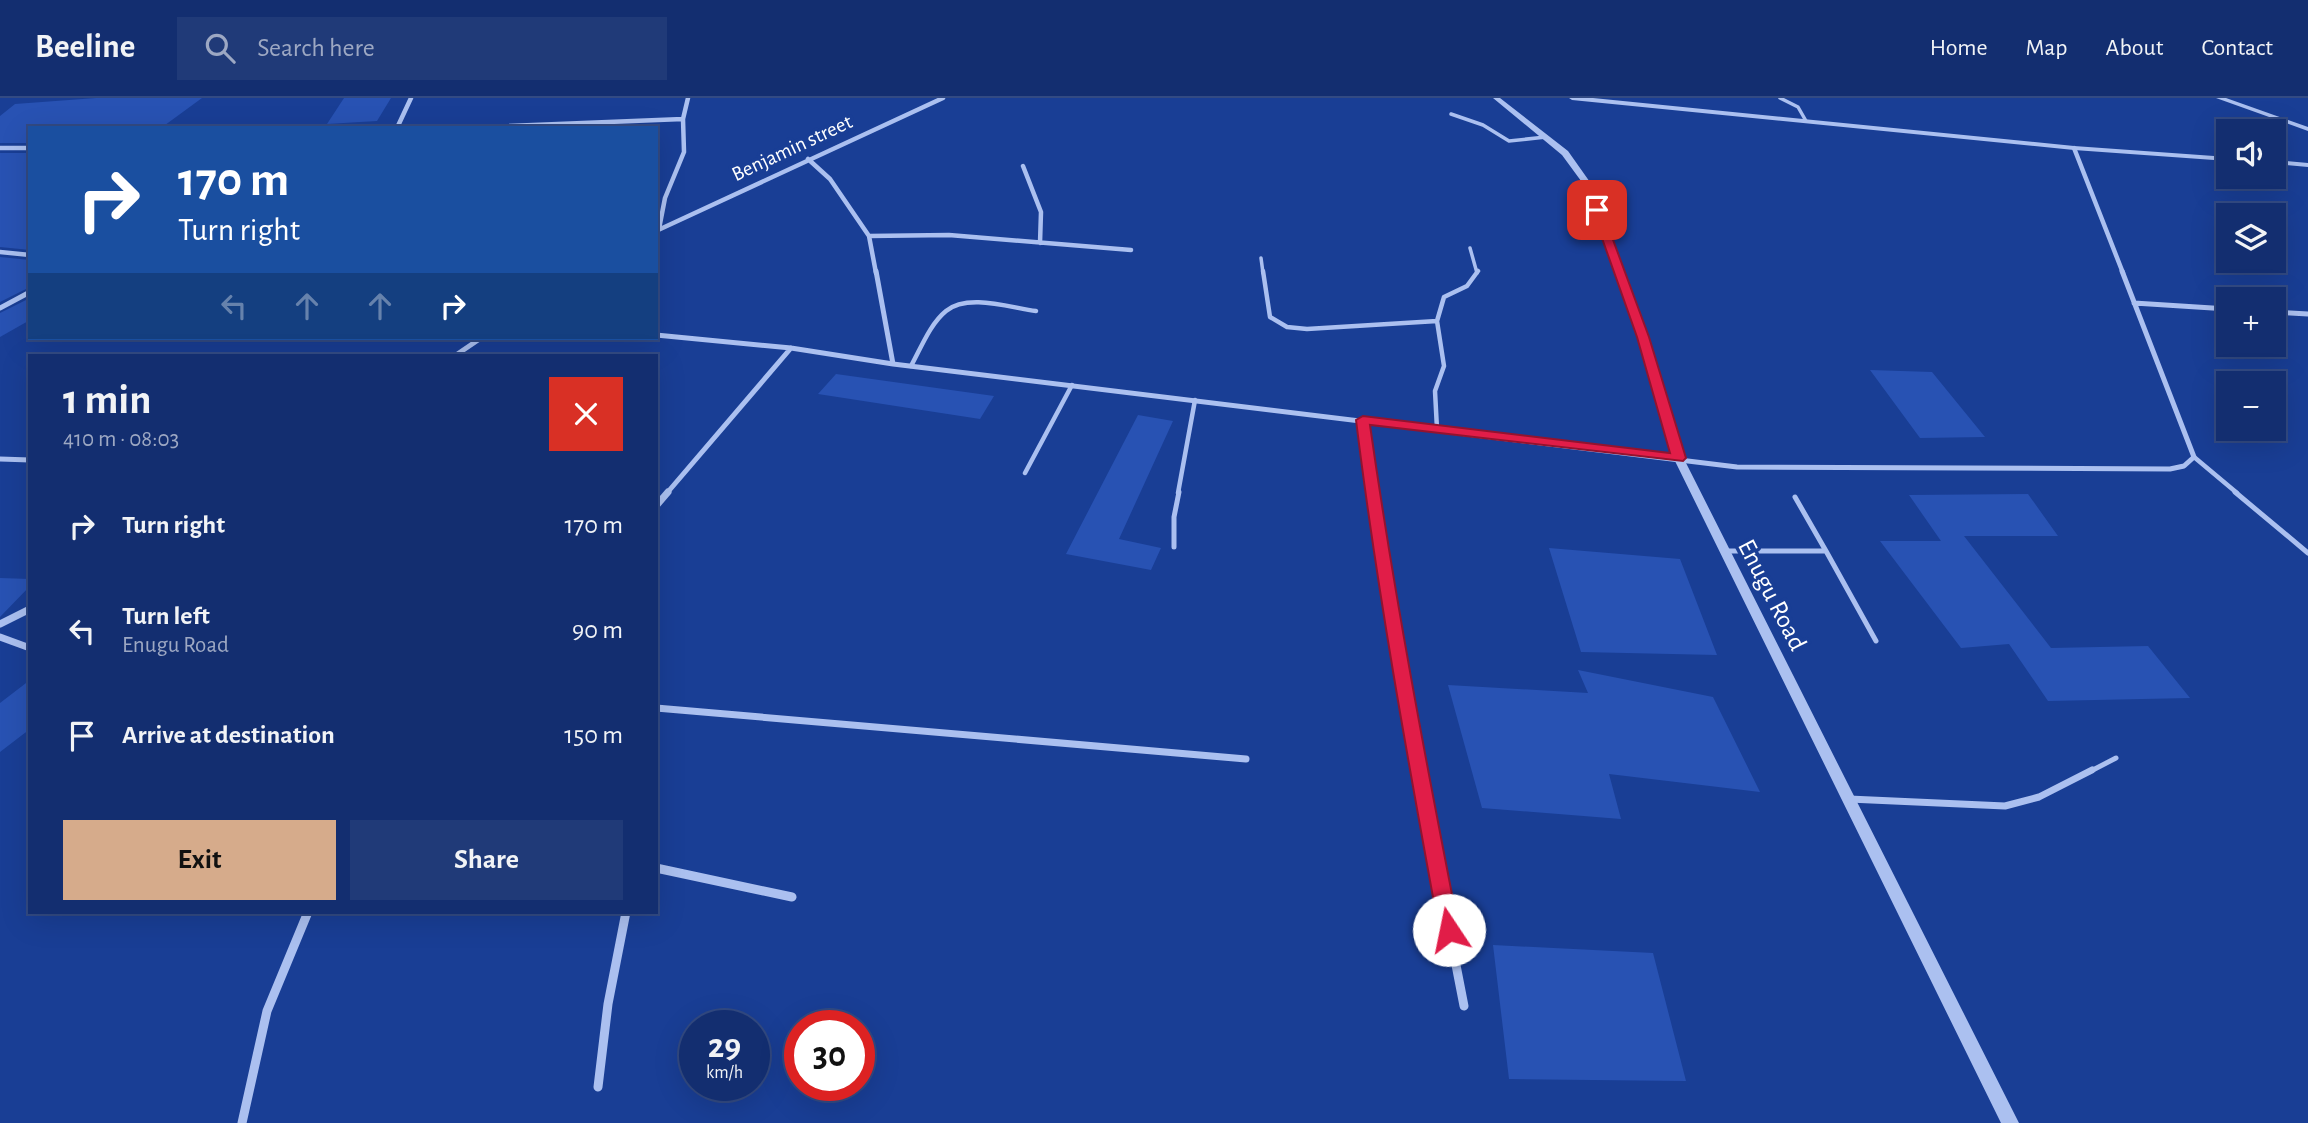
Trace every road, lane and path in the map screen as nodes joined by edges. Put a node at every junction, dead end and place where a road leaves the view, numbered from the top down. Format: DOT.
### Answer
graph roads {
  1 [pos="411,98"];
  2 [pos="688,98"];
  3 [pos="917,98"];
  4 [pos="943,98"];
  5 [pos="1496,98"];
  6 [pos="1572,98"];
  7 [pos="1780,98"];
  8 [pos="2219,98"];
  9 [pos="923,106"];
  10 [pos="1451,114"];
  11 [pos="683,119"];
  12 [pos="1806,121"];
  13 [pos="398,126"];
  14 [pos="510,126"];
  15 [pos="2308,129"];
  16 [pos="1546,137"];
  17 [pos="0,148"];
  18 [pos="28,148"];
  19 [pos="2074,148"];
  20 [pos="2216,158"];
  21 [pos="808,159"];
  22 [pos="2286,163"];
  23 [pos="2308,165"];
  24 [pos="1023,166"];
  25 [pos="658,226"];
  26 [pos="658,230"];
  27 [pos="870,236"];
  28 [pos="1040,243"];
  29 [pos="1471,248"];
  30 [pos="1131,250"];
  31 [pos="0,252"];
  32 [pos="28,255"];
  33 [pos="1261,258"];
  34 [pos="28,293"];
  35 [pos="2134,303"];
  36 [pos="0,308"];
  37 [pos="2216,308"];
  38 [pos="1036,311"];
  39 [pos="2286,313"];
  40 [pos="2308,314"];
  41 [pos="1437,321"];
  42 [pos="658,335"];
  43 [pos="478,340"];
  44 [pos="791,348"];
  45 [pos="457,354"];
  46 [pos="893,364"];
  47 [pos="911,366"];
  48 [pos="1072,385"];
  49 [pos="1195,400"];
  50 [pos="1363,420"];
  51 [pos="1437,429"];
  52 [pos="2194,457"];
  53 [pos="1679,458"];
  54 [pos="0,459"];
  55 [pos="28,460"];
  56 [pos="1025,473"];
  57 [pos="1795,497"];
  58 [pos="658,504"];
  59 [pos="1174,547"];
  60 [pos="1725,551"];
  61 [pos="1825,551"];
  62 [pos="2308,553"];
  63 [pos="28,609"];
  64 [pos="0,624"];
  65 [pos="0,638"];
  66 [pos="1876,641"];
  67 [pos="28,647"];
  68 [pos="658,708"];
  69 [pos="2116,758"];
  70 [pos="1246,759"];
  71 [pos="1849,799"];
  72 [pos="658,868"];
  73 [pos="792,897"];
  74 [pos="307,914"];
  75 [pos="626,914"];
  76 [pos="1464,1006"];
  77 [pos="597,1087"];
  78 [pos="242,1123"];
  79 [pos="2010,1123"];
  1 -- 13 [label="street"];
  2 -- 11 [label="street"];
  3 -- 9 [label="street"];
  4 -- 9 [label="street, Benjamin street"];
  5 -- 16 [label="street, Enugu Road"];
  6 -- 12 [label="street"];
  7 -- 12 [label="lane"];
  8 -- 15 [label="street"];
  9 -- 21 [label="street, Benjamin street"];
  10 -- 16 [label="lane"];
  11 -- 14 [label="street"];
  11 -- 25 [label="street"];
  12 -- 19 [label="street"];
  16 -- 53 [label="street, Enugu Road"];
  17 -- 18 [label="street"];
  19 -- 20 [label="street"];
  19 -- 35 [label="street"];
  21 -- 26 [label="street, Benjamin street"];
  21 -- 27 [label="street"];
  22 -- 23 [label="street"];
  24 -- 28 [label="street"];
  27 -- 28 [label="street"];
  27 -- 46 [label="street"];
  28 -- 30 [label="street"];
  29 -- 41 [label="lane"];
  31 -- 32 [label="street"];
  33 -- 41 [label="lane"];
  34 -- 36 [label="street"];
  35 -- 37 [label="street"];
  35 -- 52 [label="street"];
  38 -- 47 [label="lane"];
  39 -- 40 [label="street"];
  41 -- 51 [label="lane"];
  42 -- 44 [label="street"];
  43 -- 45 [label="street"];
  44 -- 46 [label="street"];
  44 -- 58 [label="street"];
  46 -- 47 [label="street"];
  47 -- 48 [label="street"];
  48 -- 49 [label="street"];
  48 -- 56 [label="lane"];
  49 -- 50 [label="street"];
  49 -- 59 [label="lane"];
  50 -- 51 [label="street"];
  50 -- 76 [label="street"];
  51 -- 53 [label="street"];
  52 -- 53 [label="street"];
  52 -- 62 [label="lane"];
  53 -- 60 [label="street, Enugu Road"];
  54 -- 55 [label="street"];
  57 -- 61 [label="lane"];
  60 -- 61 [label="lane"];
  60 -- 71 [label="street, Enugu Road"];
  61 -- 66 [label="lane"];
  63 -- 64 [label="street"];
  65 -- 67 [label="street"];
  68 -- 70 [label="street"];
  69 -- 71 [label="lane"];
  71 -- 79 [label="street, Enugu Road"];
  72 -- 73 [label="street"];
  74 -- 78 [label="street"];
  75 -- 77 [label="street"];
}
